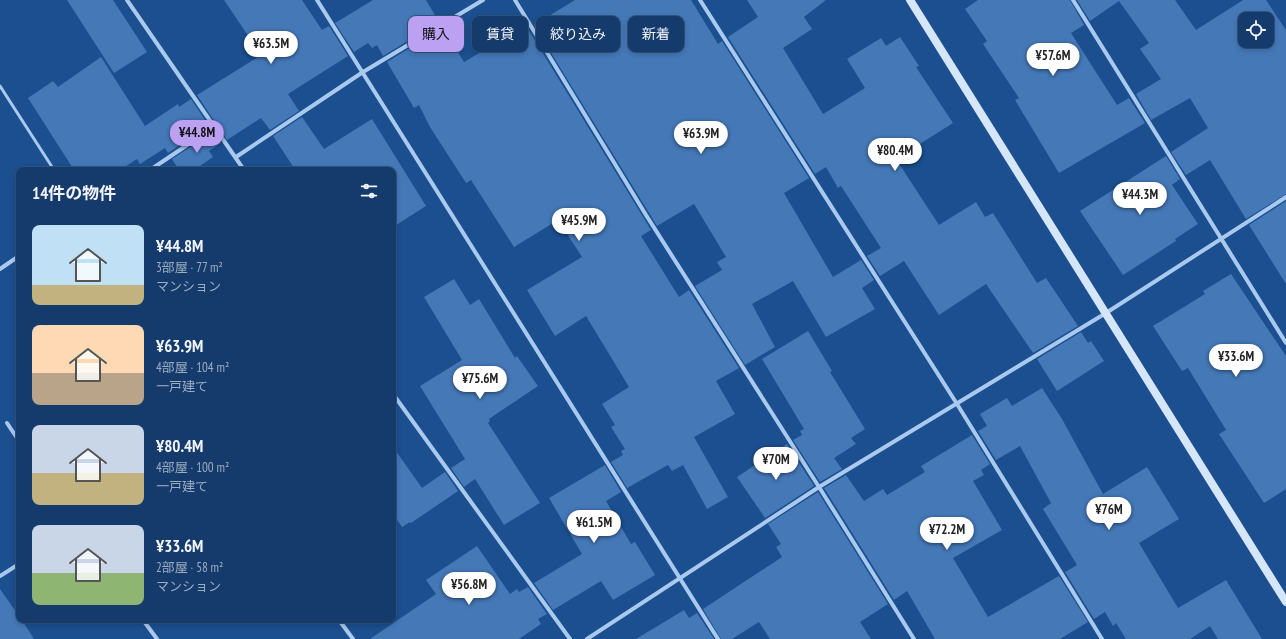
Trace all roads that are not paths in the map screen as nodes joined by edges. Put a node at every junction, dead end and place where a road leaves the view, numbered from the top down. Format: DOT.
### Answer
graph roads {
  1 [pos="127,0"];
  2 [pos="317,0"];
  3 [pos="483,0"];
  4 [pos="515,0"];
  5 [pos="700,0"];
  6 [pos="910,0"];
  7 [pos="1073,0"];
  8 [pos="363,72"];
  9 [pos="0,86"];
  10 [pos="214,128"];
  11 [pos="236,157"];
  12 [pos="52,167"];
  13 [pos="155,167"];
  14 [pos="242,167"];
  15 [pos="1286,197"];
  16 [pos="1221,238"];
  17 [pos="16,258"];
  18 [pos="0,269"];
  19 [pos="1106,313"];
  20 [pos="1286,343"];
  21 [pos="396,398"];
  22 [pos="957,404"];
  23 [pos="7,423"];
  24 [pos="16,436"];
  25 [pos="819,487"];
  26 [pos="16,566"];
  27 [pos="0,576"];
  28 [pos="680,578"];
  29 [pos="1286,602"];
  30 [pos="145,623"];
  31 [pos="341,623"];
  32 [pos="157,639"];
  33 [pos="352,639"];
  34 [pos="570,639"];
  35 [pos="586,639"];
  36 [pos="718,639"];
  37 [pos="914,639"];
  38 [pos="1102,639"];
  1 -- 10 [label="street"];
  2 -- 8 [label="street"];
  3 -- 8 [label="street"];
  4 -- 25 [label="street"];
  5 -- 22 [label="street"];
  6 -- 19 [label="street"];
  7 -- 16 [label="street"];
  8 -- 11 [label="street"];
  8 -- 28 [label="street"];
  9 -- 12 [label="lane"];
  10 -- 11 [label="street"];
  10 -- 13 [label="street"];
  11 -- 14 [label="street"];
  15 -- 16 [label="street"];
  16 -- 19 [label="street"];
  16 -- 20 [label="street"];
  17 -- 18 [label="street"];
  19 -- 22 [label="street"];
  19 -- 29 [label="street"];
  21 -- 34 [label="street"];
  22 -- 25 [label="street"];
  22 -- 38 [label="street"];
  23 -- 24 [label="street"];
  25 -- 28 [label="street"];
  25 -- 37 [label="street"];
  26 -- 27 [label="street"];
  28 -- 35 [label="street"];
  28 -- 36 [label="street"];
  30 -- 32 [label="street"];
  31 -- 33 [label="street"];
}
